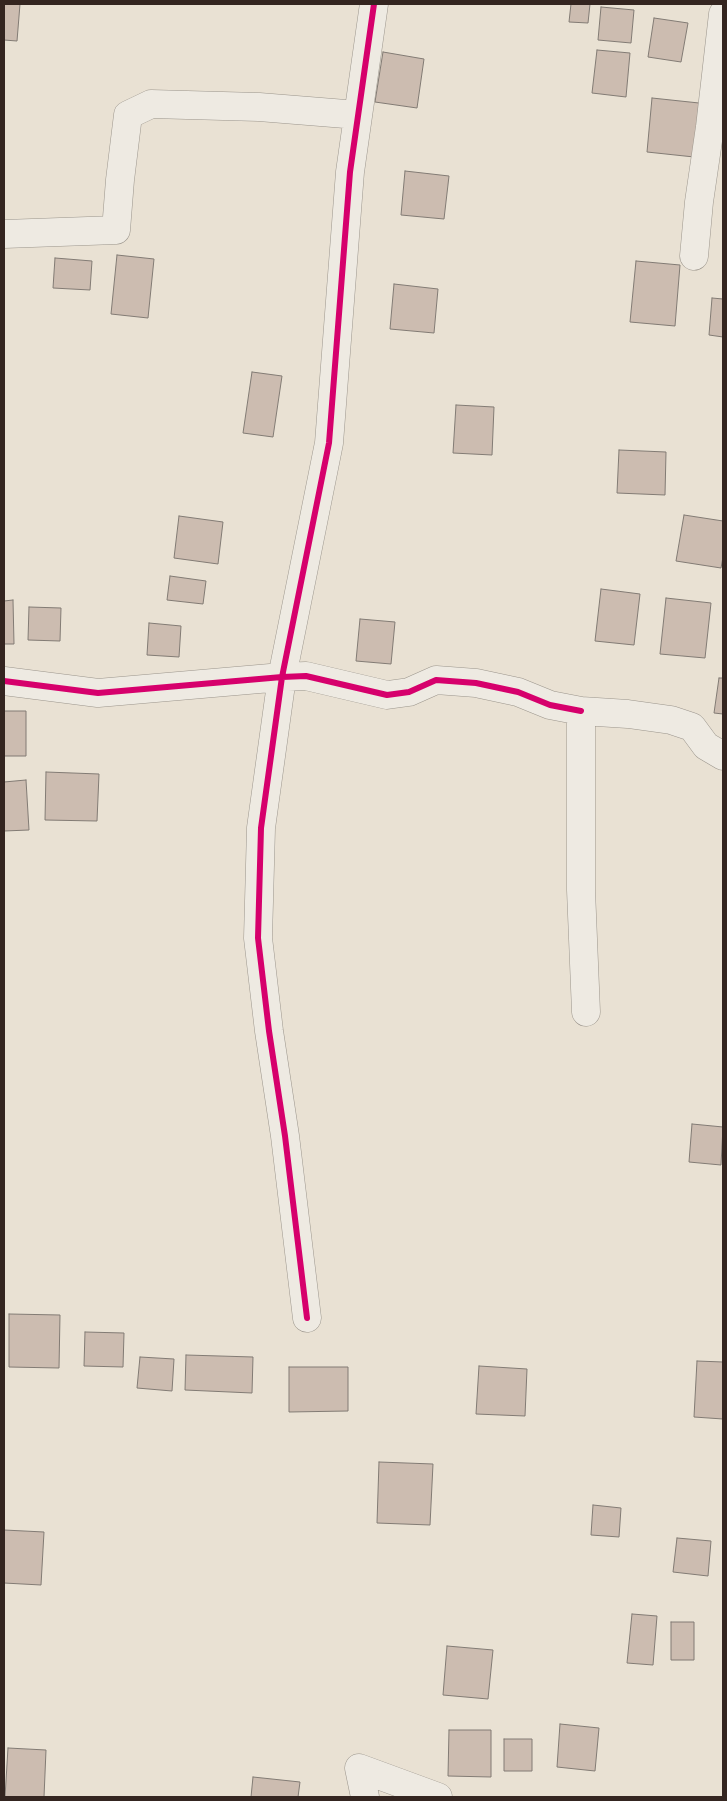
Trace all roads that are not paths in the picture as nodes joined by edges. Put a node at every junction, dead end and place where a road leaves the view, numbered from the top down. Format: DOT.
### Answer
graph roads {
  1 [pos="374,4"];
  2 [pos="723,14"];
  3 [pos="358,115"];
  4 [pos="4,234"];
  5 [pos="694,256"];
  6 [pos="282,677"];
  7 [pos="4,681"];
  8 [pos="581,711"];
  9 [pos="723,756"];
  10 [pos="586,1012"];
  11 [pos="308,1318"];
  12 [pos="365,1797"];
  13 [pos="438,1797"];
  1 -- 3 [label="street"];
  2 -- 5 [label="street"];
  3 -- 4 [label="street"];
  3 -- 6 [label="street"];
  6 -- 7 [label="street"];
  6 -- 8 [label="street"];
  6 -- 11 [label="street"];
  8 -- 9 [label="street"];
  8 -- 10 [label="street"];
  12 -- 13 [label="street"];
}
